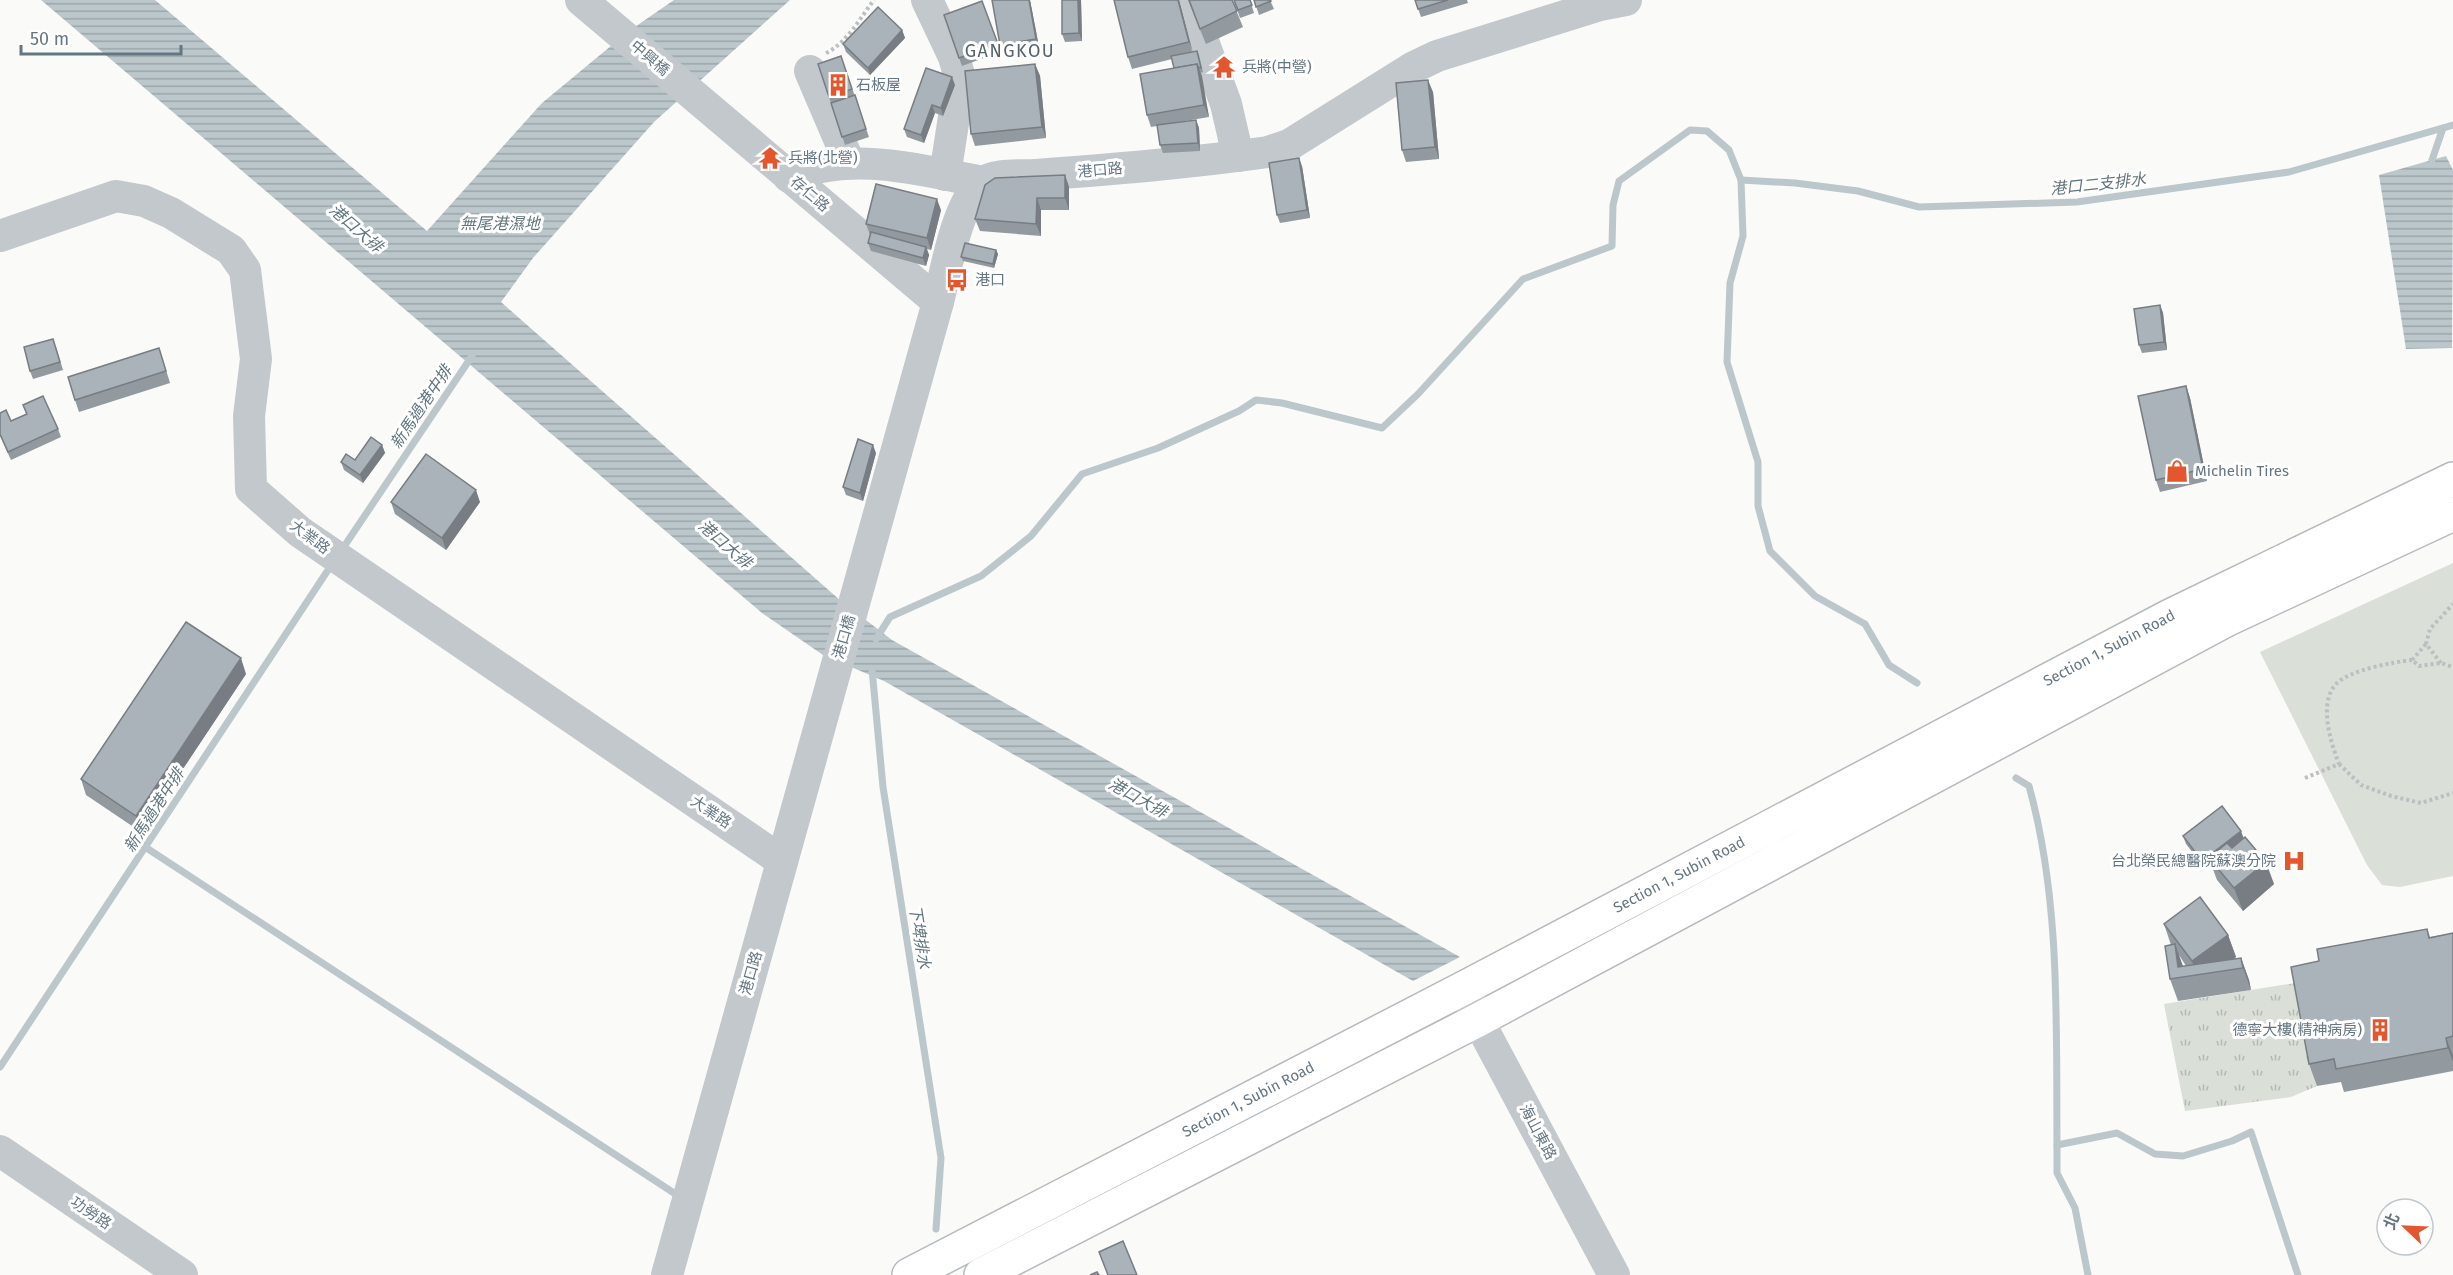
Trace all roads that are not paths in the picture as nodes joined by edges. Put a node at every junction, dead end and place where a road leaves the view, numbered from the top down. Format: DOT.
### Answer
graph roads {
  1 [pos="581,0"];
  2 [pos="927,0"];
  3 [pos="1188,0"];
  4 [pos="1608,2"];
  5 [pos="810,71"];
  6 [pos="682,86"];
  7 [pos="1238,156"];
  8 [pos="849,162"];
  9 [pos="797,173"];
  10 [pos="945,175"];
  11 [pos="983,182"];
  12 [pos="0,236"];
  13 [pos="938,302"];
  14 [pos="2453,479"];
  15 [pos="2453,514"];
  16 [pos="835,671"];
  17 [pos="782,861"];
  18 [pos="1464,987"];
  19 [pos="1478,1020"];
  20 [pos="0,1151"];
  21 [pos="1073,1208"];
  22 [pos="182,1275"];
  23 [pos="667,1275"];
  24 [pos="909,1275"];
  25 [pos="981,1275"];
  26 [pos="1614,1275"];
  1 -- 6 [label="street, 中興橋"];
  2 -- 10 [label="street"];
  3 -- 7 [label="street"];
  4 -- 7 [label="street, 港口路"];
  5 -- 8 [label="street"];
  6 -- 9 [label="street, 存仁路"];
  7 -- 11 [label="street, 港口路"];
  8 -- 9 [label="street"];
  8 -- 10 [label="street"];
  9 -- 13 [label="street, 存仁路"];
  10 -- 11 [label="street"];
  11 -- 13 [label="street"];
  12 -- 17 [label="street, 大業路"];
  13 -- 16 [label="street, 港口橋"];
  14 -- 18 [label="main road, Section 1, Subin Road"];
  15 -- 19 [label="main road, Section 1, Subin Road"];
  16 -- 17 [label="street, 港口路"];
  17 -- 23 [label="street, 港口路"];
  18 -- 19 [label="street, 海山東路"];
  18 -- 21 [label="main road, Section 1, Subin Road"];
  19 -- 21 [label="main road, Section 1, Subin Road"];
  19 -- 26 [label="street, 海山東路"];
  20 -- 22 [label="street, 功勞路"];
  21 -- 24 [label="main road, Section 1, Subin Road"];
  21 -- 25 [label="main road, Section 1, Subin Road"];
}
